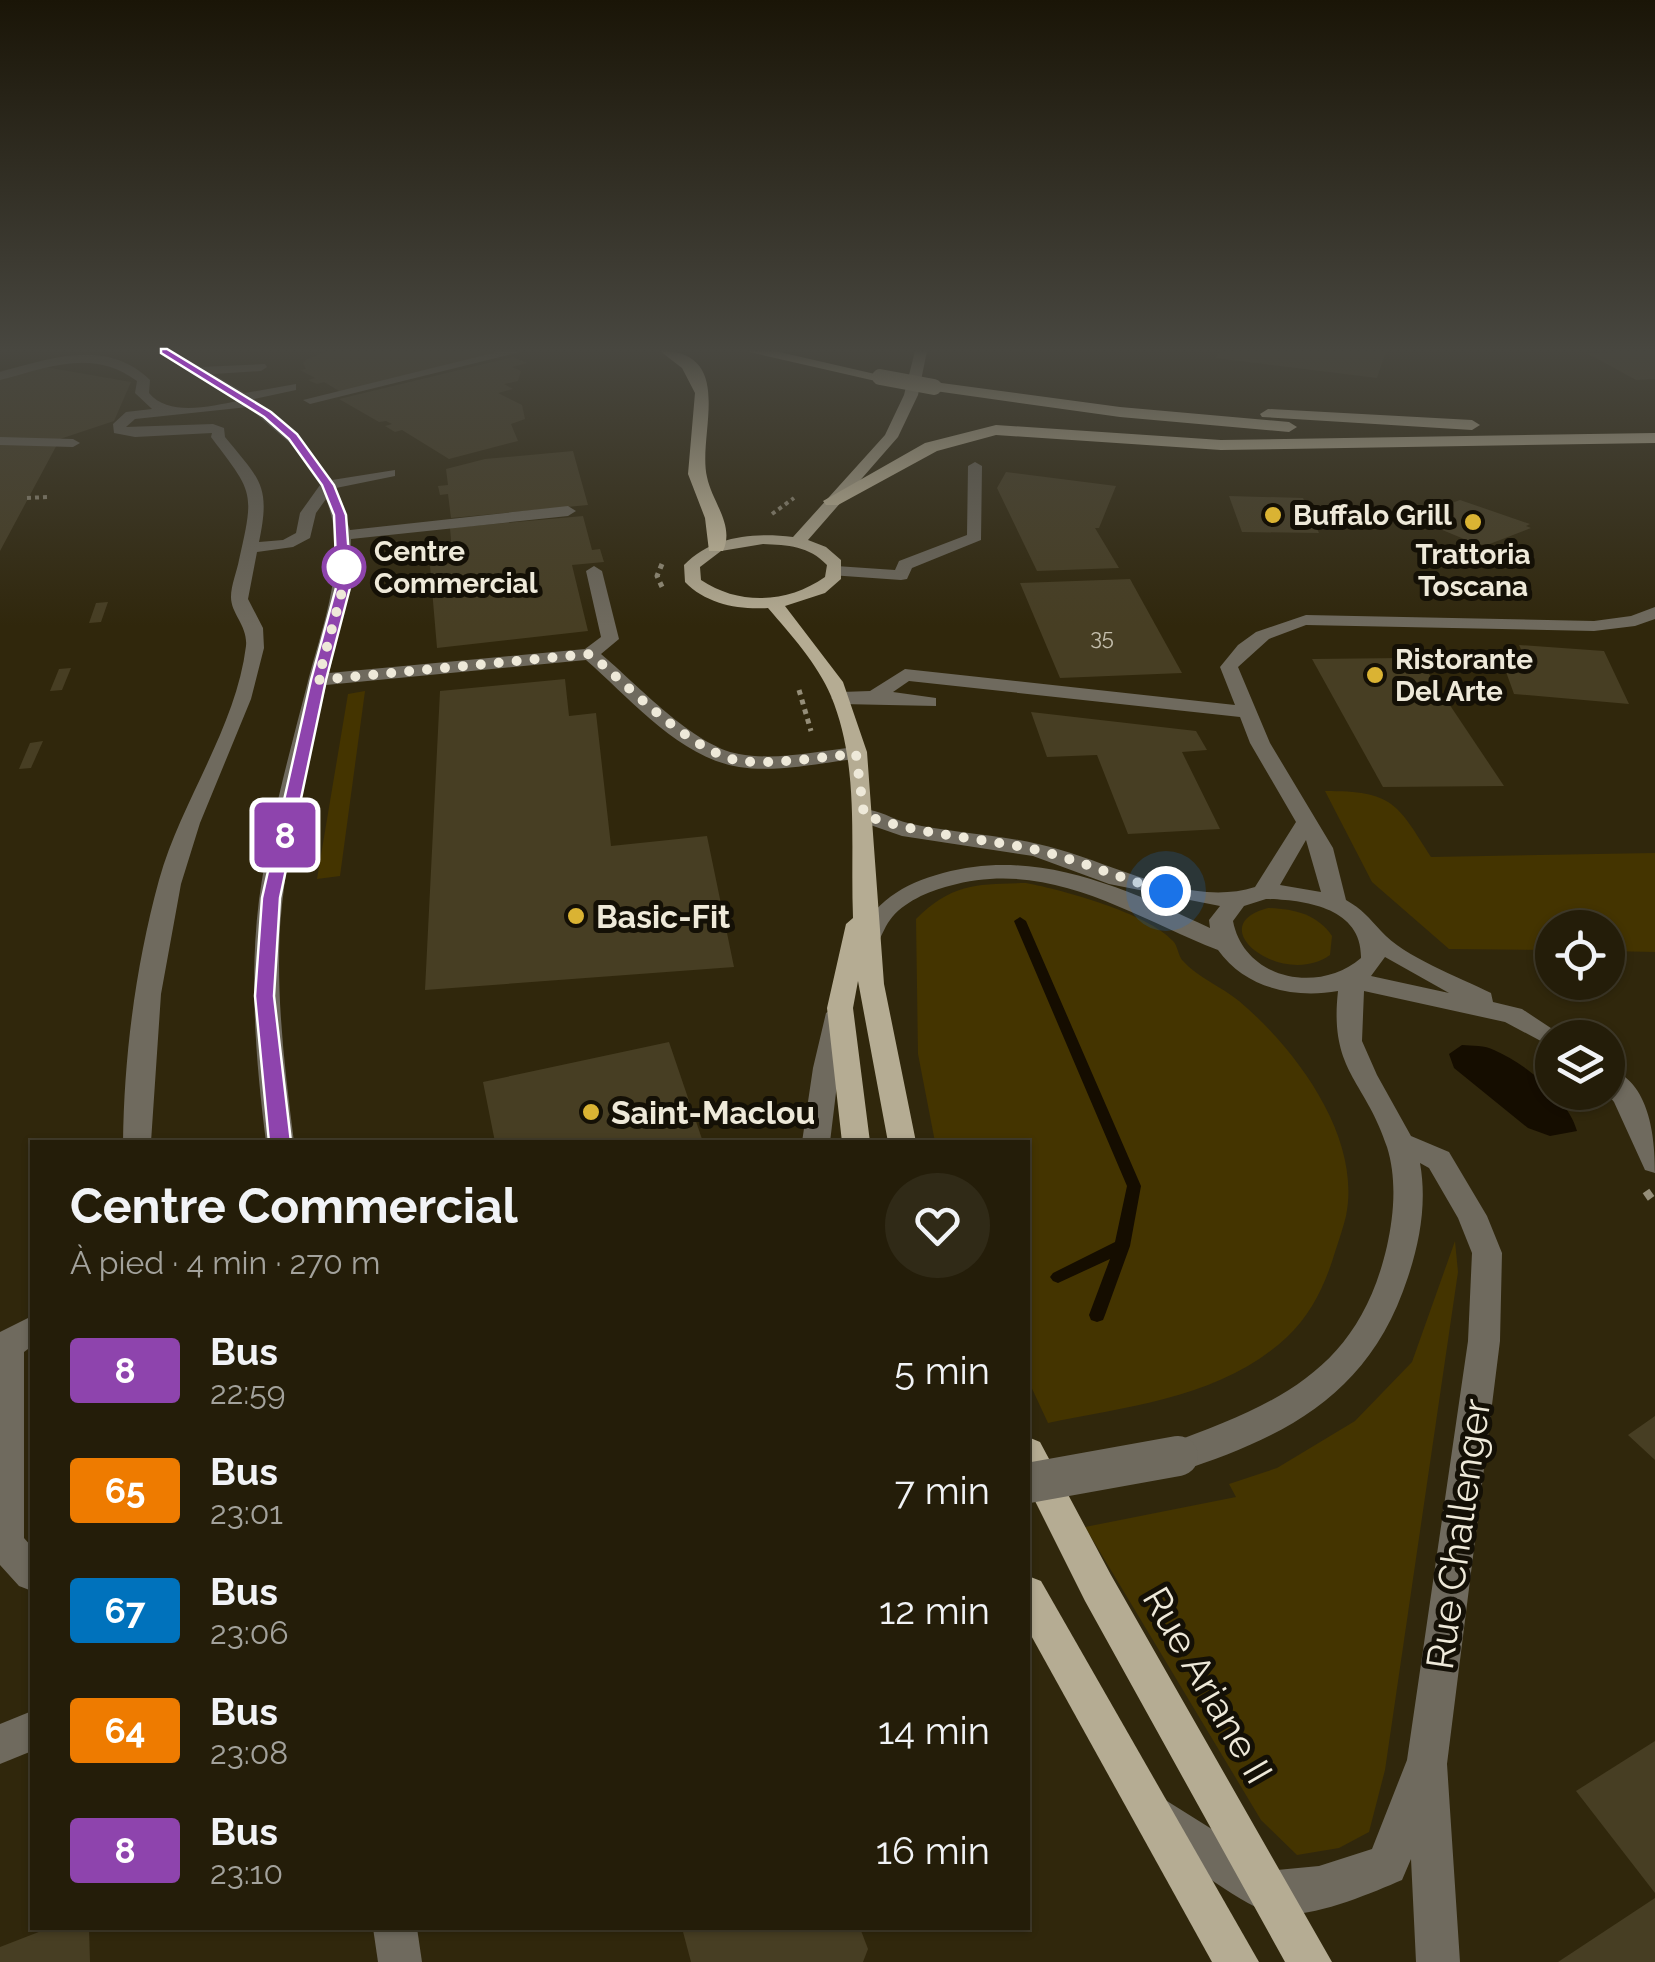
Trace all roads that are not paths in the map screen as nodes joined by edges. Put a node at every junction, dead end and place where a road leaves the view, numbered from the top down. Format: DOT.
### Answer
graph roads {
  1 [pos="222,443"];
  2 [pos="298,443"];
  3 [pos="700,443"];
  4 [pos="886,443"];
  5 [pos="943,443"];
  6 [pos="1195,443"];
  7 [pos="1366,443"];
  8 [pos="975,466"];
  9 [pos="390,473"];
  10 [pos="328,485"];
  11 [pos="832,500"];
  12 [pos="568,511"];
  13 [pos="343,536"];
  14 [pos="798,542"];
  15 [pos="716,547"];
  16 [pos="250,548"];
  17 [pos="836,570"];
  18 [pos="594,571"];
  19 [pos="772,602"];
  20 [pos="1655,612"];
  21 [pos="590,654"];
  22 [pos="318,680"];
  23 [pos="876,696"];
  24 [pos="841,698"];
  25 [pos="929,702"];
  26 [pos="1248,712"];
  27 [pos="856,754"];
  28 [pos="864,815"];
  29 [pos="1305,824"];
  30 [pos="1264,892"];
  31 [pos="864,900"];
  32 [pos="1236,902"];
  33 [pos="1335,904"];
  34 [pos="1372,936"];
  35 [pos="866,941"];
  36 [pos="1224,944"];
  37 [pos="1352,980"];
  38 [pos="840,1008"];
  39 [pos="1513,1015"];
  40 [pos="1535,1028"];
  41 [pos="1625,1096"];
  42 [pos="136,1140"];
  43 [pos="280,1140"];
  44 [pos="816,1140"];
  45 [pos="856,1140"];
  46 [pos="901,1140"];
  47 [pos="1400,1143"];
  48 [pos="1655,1162"];
  49 [pos="13,1340"];
  50 [pos="1030,1457"];
  51 [pos="1030,1483"];
  52 [pos="3,1547"];
  53 [pos="30,1571"];
  54 [pos="1030,1598"];
  55 [pos="30,1732"];
  56 [pos="0,1744"];
  57 [pos="1426,1764"];
  58 [pos="1151,1812"];
  59 [pos="1272,1892"];
  60 [pos="395,1930"];
  61 [pos="400,1962"];
  62 [pos="1237,1962"];
  63 [pos="1310,1962"];
  64 [pos="1438,1962"];
  1 -- 16 [label="street"];
  2 -- 10 [label="street"];
  3 -- 15 [label="highway"];
  4 -- 11 [label="main road"];
  5 -- 11 [label="highway"];
  6 -- 7 [label="highway"];
  8 -- 17 [label="street"];
  9 -- 10 [label="street"];
  10 -- 13 [label="street"];
  10 -- 16 [label="street"];
  11 -- 14 [label="main road"];
  12 -- 13 [label="street"];
  13 -- 22 [label="street"];
  14 -- 15 [label="main road"];
  14 -- 17 [label="main road"];
  15 -- 19 [label="main road"];
  16 -- 42 [label="street"];
  17 -- 19 [label="main road"];
  18 -- 21 [label="street"];
  19 -- 24 [label="main road"];
  20 -- 26 [label="street"];
  21 -- 22 [label="street"];
  21 -- 27 [label="street"];
  22 -- 43 [label="street"];
  23 -- 24 [label="street"];
  23 -- 25 [label="street"];
  23 -- 26 [label="street"];
  24 -- 27 [label="main road"];
  26 -- 29 [label="street"];
  27 -- 28 [label="main road"];
  28 -- 31 [label="main road"];
  28 -- 32 [label="street"];
  29 -- 30 [label="street"];
  29 -- 33 [label="street"];
  30 -- 32 [label="street"];
  30 -- 33 [label="street"];
  31 -- 35 [label="main road"];
  31 -- 38 [label="main road"];
  32 -- 36 [label="street"];
  33 -- 34 [label="street"];
  34 -- 37 [label="street"];
  34 -- 39 [label="street"];
  35 -- 36 [label="street"];
  35 -- 46 [label="main road"];
  36 -- 37 [label="street"];
  37 -- 39 [label="street"];
  37 -- 47 [label="street"];
  38 -- 44 [label="street"];
  38 -- 45 [label="main road"];
  39 -- 40 [label="street"];
  41 -- 48 [label="street"];
  47 -- 51 [label="street, bridge"];
  47 -- 57 [label="street, Rue Challenger"];
  49 -- 52 [label="street"];
  50 -- 59 [label="main road, Rue Ariane II"];
  52 -- 53 [label="street"];
  54 -- 58 [label="main road"];
  55 -- 56 [label="street"];
  57 -- 59 [label="street"];
  57 -- 64 [label="street, Rue Challenger"];
  58 -- 59 [label="street"];
  58 -- 62 [label="main road"];
  59 -- 63 [label="main road, Rue Ariane II"];
  60 -- 61 [label="street"];
}
